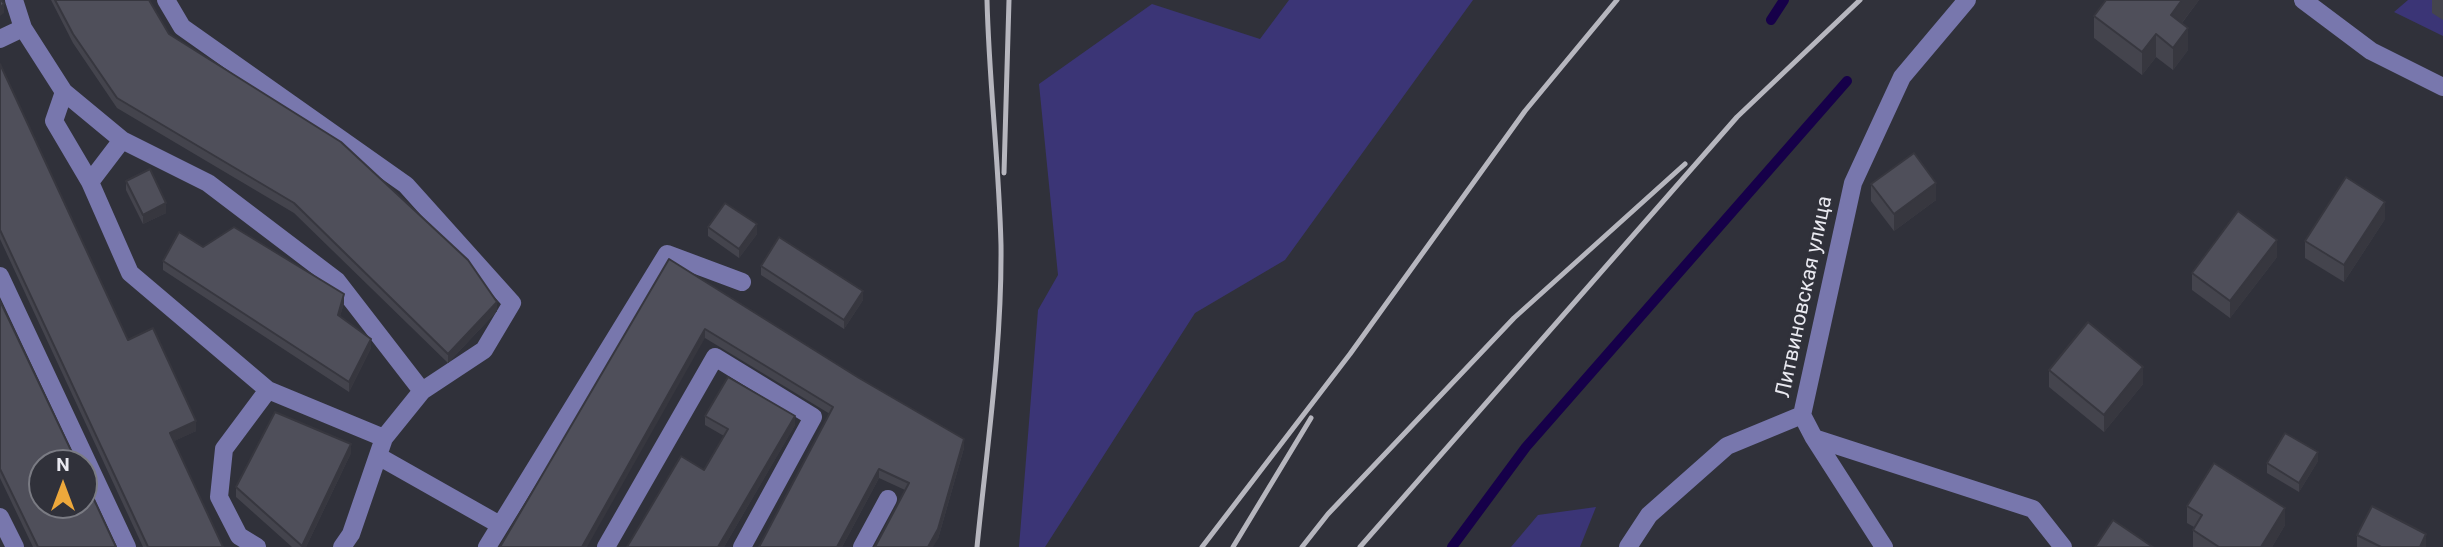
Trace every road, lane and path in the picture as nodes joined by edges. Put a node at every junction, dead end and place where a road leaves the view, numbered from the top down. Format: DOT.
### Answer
graph roads {
  1 [pos="14,0"];
  2 [pos="166,0"];
  3 [pos="1967,0"];
  4 [pos="2303,0"];
  5 [pos="23,29"];
  6 [pos="0,39"];
  7 [pos="2443,87"];
  8 [pos="64,92"];
  9 [pos="122,139"];
  10 [pos="90,181"];
  11 [pos="0,276"];
  12 [pos="742,282"];
  13 [pos="268,390"];
  14 [pos="422,391"];
  15 [pos="1802,415"];
  16 [pos="384,438"];
  17 [pos="1814,438"];
  18 [pos="378,456"];
  19 [pos="888,499"];
  20 [pos="0,517"];
  21 [pos="500,525"];
  22 [pos="15,547"];
  23 [pos="127,547"];
  24 [pos="257,547"];
  25 [pos="342,547"];
  26 [pos="487,547"];
  27 [pos="606,547"];
  28 [pos="742,547"];
  29 [pos="862,547"];
  30 [pos="1628,547"];
  31 [pos="1884,547"];
  32 [pos="2063,547"];
  1 -- 5 [label="street"];
  2 -- 14 [label="street"];
  3 -- 15 [label="street, Литвиновская улица"];
  4 -- 7 [label="street"];
  5 -- 6 [label="street"];
  5 -- 8 [label="street"];
  8 -- 9 [label="street"];
  8 -- 10 [label="street"];
  9 -- 10 [label="street"];
  9 -- 14 [label="street"];
  10 -- 13 [label="street"];
  11 -- 23 [label="street"];
  12 -- 21 [label="street"];
  13 -- 16 [label="street"];
  13 -- 24 [label="street"];
  14 -- 16 [label="street"];
  15 -- 17 [label="street"];
  15 -- 30 [label="street, Литвиновская улица"];
  16 -- 18 [label="street"];
  17 -- 31 [label="street"];
  17 -- 32 [label="street"];
  18 -- 21 [label="street"];
  18 -- 25 [label="street"];
  19 -- 29 [label="street"];
  20 -- 22 [label="street"];
  21 -- 26 [label="street"];
  27 -- 28 [label="street"];
}
